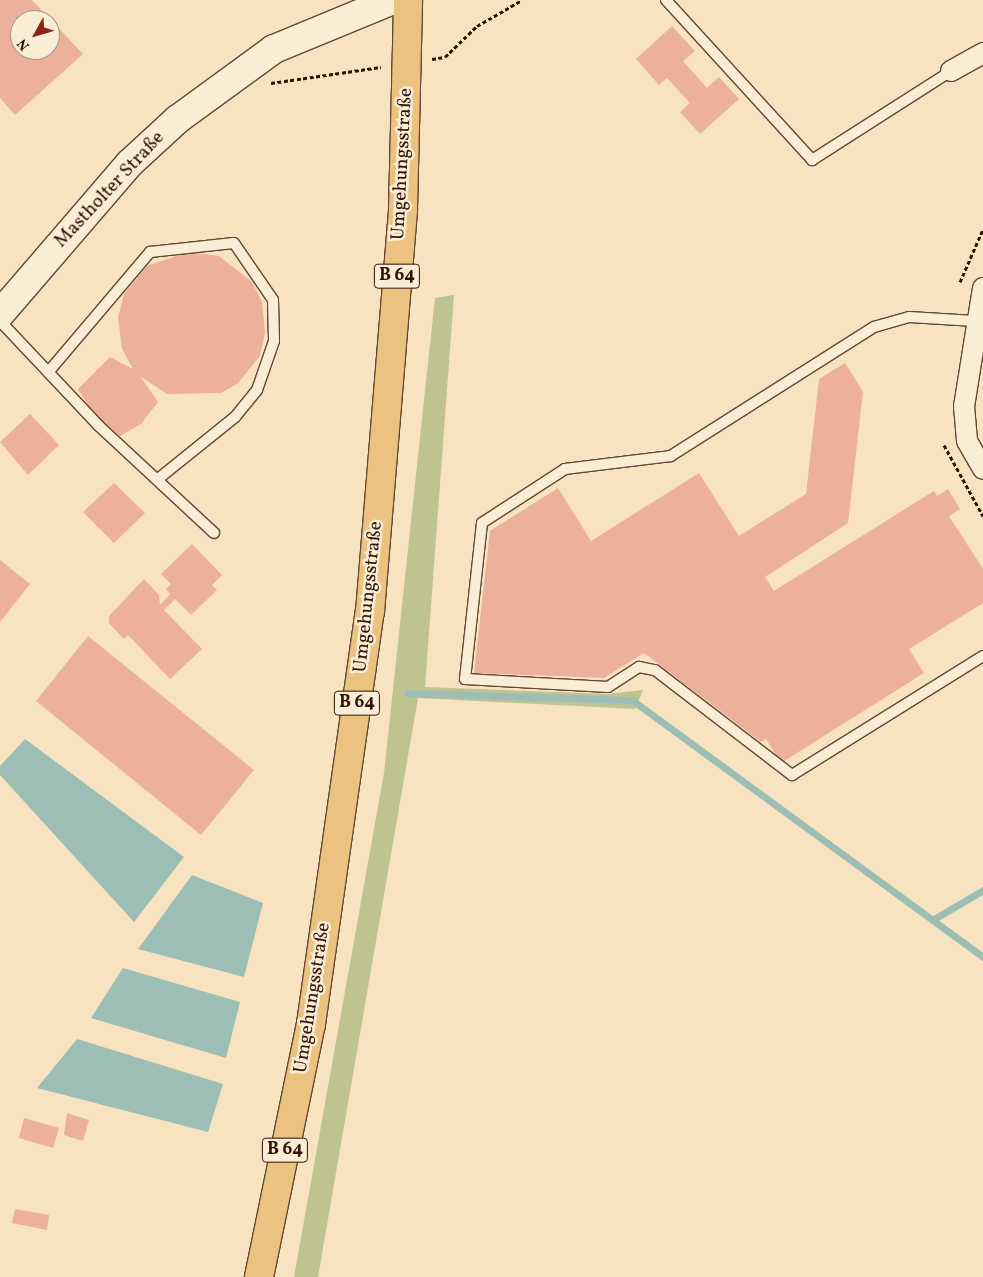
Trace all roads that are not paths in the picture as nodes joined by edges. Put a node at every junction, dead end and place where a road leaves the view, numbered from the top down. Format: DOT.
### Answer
graph roads {
  1 [pos="393,0"];
  2 [pos="408,0"];
  3 [pos="666,0"];
  4 [pos="983,53"];
  5 [pos="951,72"];
  6 [pos="983,288"];
  7 [pos="0,314"];
  8 [pos="0,321"];
  9 [pos="975,322"];
  10 [pos="50,370"];
  11 [pos="983,469"];
  12 [pos="159,478"];
  13 [pos="214,533"];
  14 [pos="983,656"];
  15 [pos="259,1277"];
  1 -- 7 [label="street, Mastholter Straße"];
  2 -- 15 [label="main road, Umgehungsstraße / B 64"];
  3 -- 5 [label="lane"];
  4 -- 5 [label="street"];
  6 -- 9 [label="street"];
  8 -- 10 [label="lane"];
  9 -- 11 [label="street"];
  9 -- 14 [label="lane"];
  10 -- 12 [label="lane"];
  10 -- 12 [label="lane"];
  12 -- 13 [label="lane"];
}
